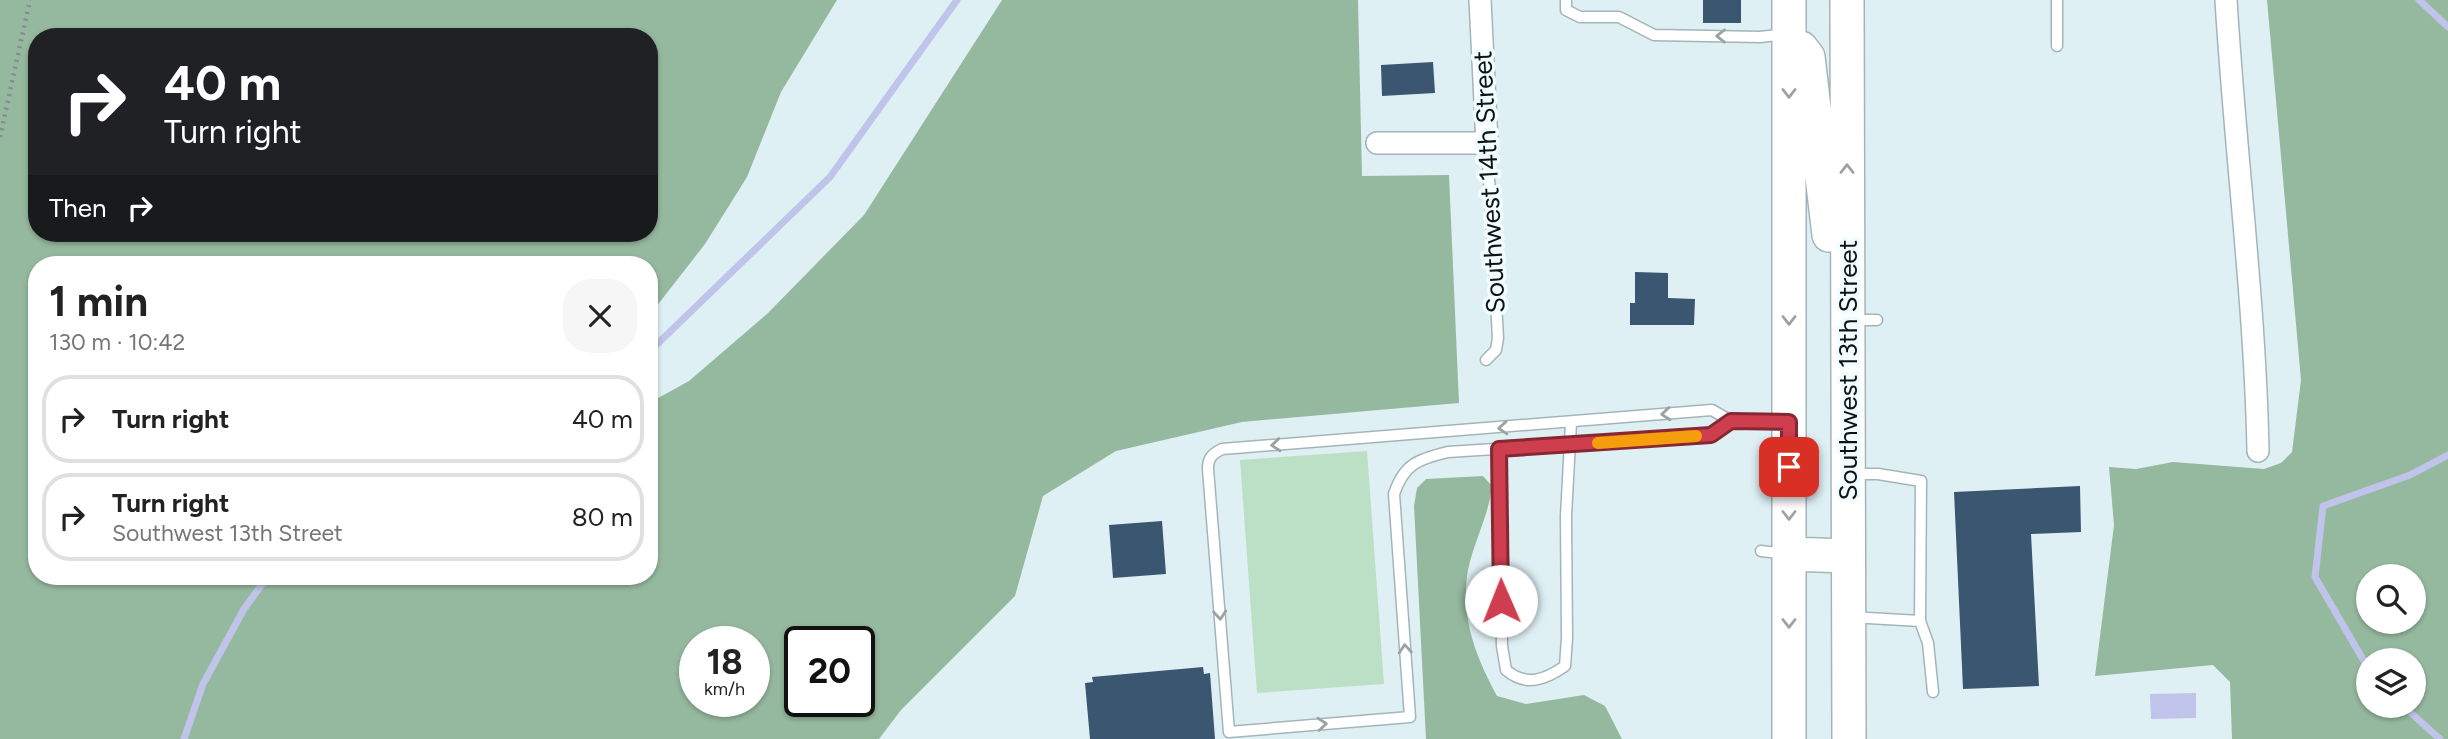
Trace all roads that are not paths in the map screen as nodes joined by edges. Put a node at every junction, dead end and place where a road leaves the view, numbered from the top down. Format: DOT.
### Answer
graph roads {
  1 [pos="1480,0"];
  2 [pos="1566,0"];
  3 [pos="1789,0"];
  4 [pos="1847,0"];
  5 [pos="2057,0"];
  6 [pos="2226,0"];
  7 [pos="1789,34"];
  8 [pos="2057,46"];
  9 [pos="1377,143"];
  10 [pos="1487,143"];
  11 [pos="1847,258"];
  12 [pos="1486,360"];
  13 [pos="1731,421"];
  14 [pos="1789,422"];
  15 [pos="1571,423"];
  16 [pos="1571,445"];
  17 [pos="1499,449"];
  18 [pos="2258,452"];
  19 [pos="1848,474"];
  20 [pos="1775,553"];
  21 [pos="1848,556"];
  22 [pos="1848,617"];
  23 [pos="1920,621"];
  24 [pos="1933,692"];
  25 [pos="1789,739"];
  26 [pos="1849,739"];
  1 -- 10 [label="street, Southwest 14th Street"];
  7 -- 2 [label="lane, one-way"];
  3 -- 7 [label="main road"];
  11 -- 4 [label="main road, Southwest 13th Street, one-way"];
  5 -- 8 [label="lane"];
  6 -- 18 [label="street"];
  7 -- 11 [label="main road"];
  7 -- 14 [label="main road, one-way"];
  9 -- 10 [label="street"];
  10 -- 12 [label="lane, Southwest 14th Street"];
  11 -- 19 [label="main road, Southwest 13th Street"];
  13 -- 14 [label="lane"];
  13 -- 15 [label="lane, one-way"];
  13 -- 16 [label="lane"];
  14 -- 20 [label="main road, one-way"];
  15 -- 16 [label="lane"];
  15 -- 17 [label="lane, one-way"];
  16 -- 17 [label="lane"];
  16 -- 17 [label="lane"];
  19 -- 21 [label="main road, Southwest 13th Street"];
  19 -- 23 [label="lane"];
  20 -- 21 [label="main road"];
  20 -- 25 [label="main road, one-way"];
  21 -- 22 [label="main road, Southwest 13th Street"];
  22 -- 23 [label="lane"];
  22 -- 26 [label="main road, Southwest 13th Street"];
  23 -- 24 [label="lane"];
}
